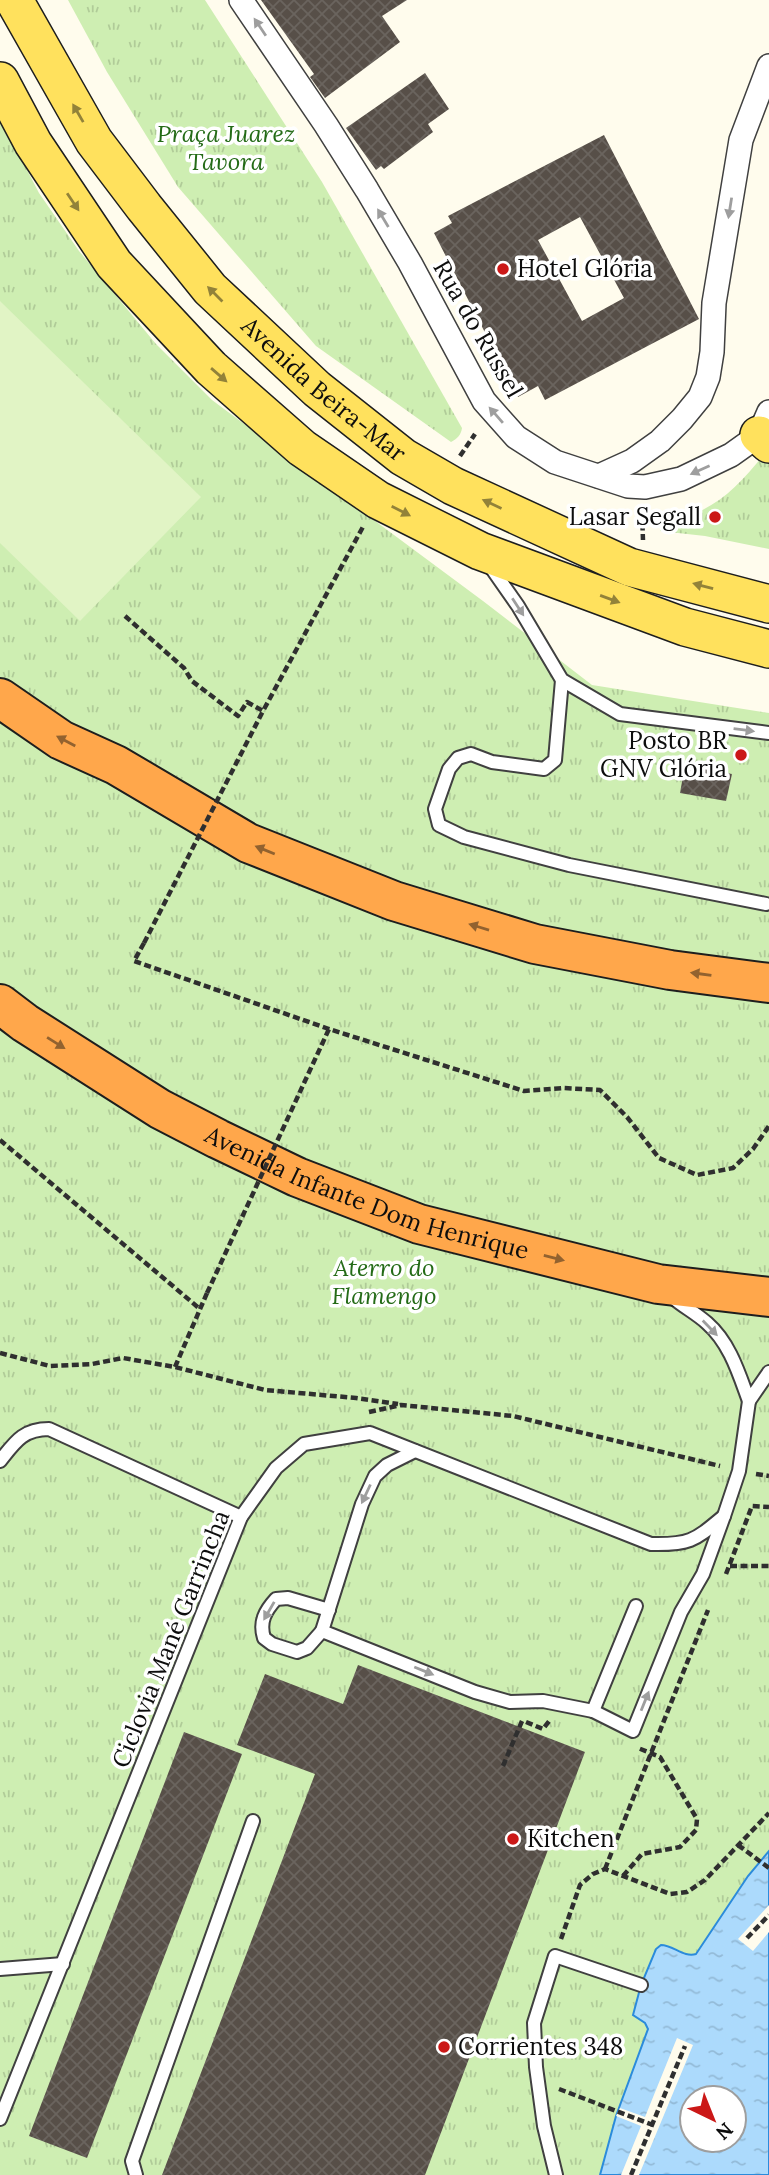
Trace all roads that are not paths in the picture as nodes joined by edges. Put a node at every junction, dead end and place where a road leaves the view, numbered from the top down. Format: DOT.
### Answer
graph roads {
  1 [pos="14,0"];
  2 [pos="241,0"];
  3 [pos="769,66"];
  4 [pos="0,81"];
  5 [pos="766,430"];
  6 [pos="599,476"];
  7 [pos="480,551"];
  8 [pos="769,604"];
  9 [pos="769,649"];
  10 [pos="562,680"];
  11 [pos="0,698"];
  12 [pos="769,733"];
  13 [pos="766,904"];
  14 [pos="769,983"];
  15 [pos="0,1004"];
  16 [pos="658,1284"];
  17 [pos="769,1297"];
  18 [pos="769,1372"];
  19 [pos="749,1401"];
  20 [pos="415,1451"];
  21 [pos="0,1461"];
  22 [pos="724,1516"];
  23 [pos="241,1517"];
  24 [pos="636,1606"];
  25 [pos="329,1610"];
  26 [pos="322,1631"];
  27 [pos="593,1712"];
  28 [pos="253,1821"];
  29 [pos="63,1964"];
  30 [pos="0,1969"];
  31 [pos="641,1984"];
  32 [pos="0,2119"];
  33 [pos="136,2175"];
  34 [pos="556,2175"];
  8 -- 1 [label="main road, Avenida Beira-Mar, one-way"];
  6 -- 2 [label="street, Rua do Russel, one-way"];
  3 -- 6 [label="street, one-way"];
  4 -- 7 [label="main road, one-way"];
  5 -- 6 [label="street, Rua do Russel, one-way"];
  7 -- 9 [label="main road, one-way"];
  7 -- 10 [label="lane, one-way"];
  10 -- 12 [label="lane, one-way"];
  10 -- 13 [label="lane"];
  14 -- 11 [label="highway, one-way"];
  15 -- 16 [label="highway, Avenida Infante Dom Henrique, one-way"];
  16 -- 17 [label="highway, Avenida Infante Dom Henrique"];
  16 -- 19 [label="lane, one-way"];
  18 -- 19 [label="lane"];
  19 -- 22 [label="lane"];
  20 -- 22 [label="lane"];
  20 -- 23 [label="lane, Ciclovia Mané Garrincha"];
  20 -- 25 [label="lane, one-way"];
  21 -- 23 [label="lane"];
  27 -- 22 [label="lane, one-way"];
  23 -- 29 [label="lane, Ciclovia Mané Garrincha"];
  24 -- 27 [label="lane"];
  25 -- 26 [label="lane"];
  25 -- 26 [label="lane, one-way"];
  26 -- 27 [label="lane, one-way"];
  28 -- 33 [label="lane"];
  29 -- 30 [label="lane"];
  29 -- 32 [label="lane, Ciclovia Mané Garrincha"];
  31 -- 34 [label="lane"];
}
